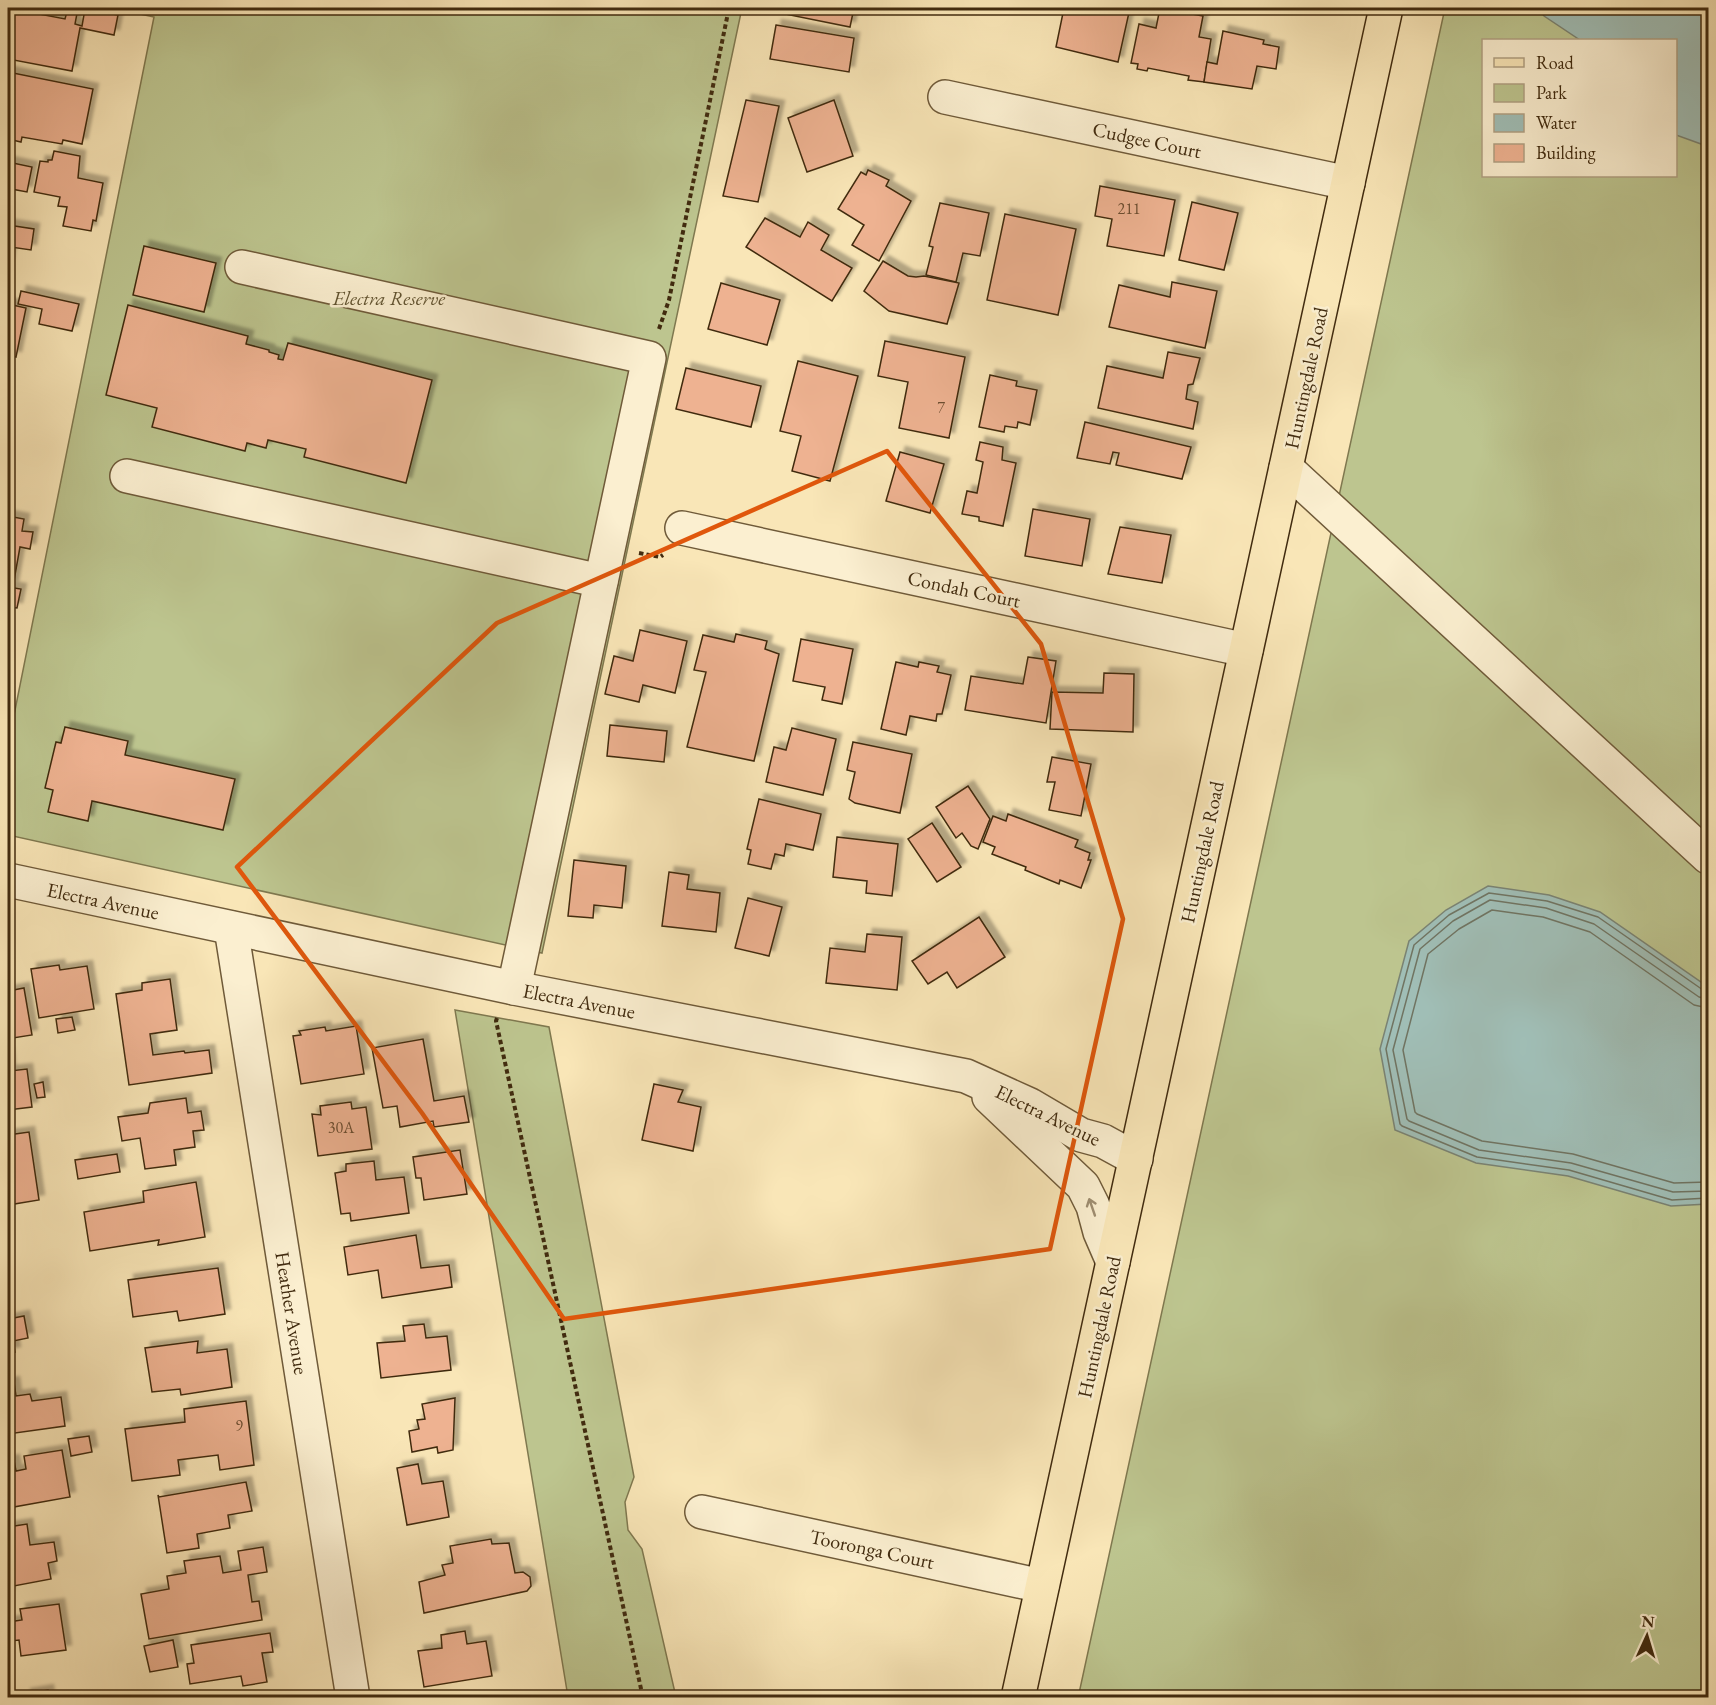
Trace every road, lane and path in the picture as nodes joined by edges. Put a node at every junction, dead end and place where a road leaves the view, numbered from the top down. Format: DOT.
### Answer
graph roads {
  1 [pos="729,8"];
  2 [pos="1386,8"];
  3 [pos="945,97"];
  4 [pos="1348,183"];
  5 [pos="242,267"];
  6 [pos="649,358"];
  7 [pos="1286,468"];
  8 [pos="127,476"];
  9 [pos="682,528"];
  10 [pos="609,546"];
  11 [pos="601,581"];
  12 [pos="1246,650"];
  13 [pos="1708,857"];
  14 [pos="8,880"];
  15 [pos="231,928"];
  16 [pos="514,988"];
  17 [pos="966,1076"];
  18 [pos="1136,1159"];
  19 [pos="1113,1262"];
  20 [pos="702,1512"];
  21 [pos="1042,1586"];
  22 [pos="353,1698"];
  23 [pos="643,1698"];
  24 [pos="1018,1698"];
  1 -- 6 [label="path"];
  2 -- 4 [label="main road, Huntingdale Road"];
  3 -- 4 [label="street, Cudgee Court"];
  4 -- 7 [label="main road, Huntingdale Road"];
  5 -- 6 [label="street"];
  6 -- 10 [label="street"];
  7 -- 12 [label="main road, Huntingdale Road"];
  7 -- 13 [label="street"];
  8 -- 11 [label="street"];
  9 -- 10 [label="path"];
  9 -- 12 [label="street, Condah Court"];
  10 -- 11 [label="street"];
  11 -- 16 [label="street"];
  12 -- 18 [label="main road, Huntingdale Road"];
  14 -- 15 [label="street, Electra Avenue"];
  15 -- 16 [label="street, Electra Avenue"];
  15 -- 22 [label="street, Heather Avenue"];
  16 -- 17 [label="street, Electra Avenue"];
  16 -- 23 [label="path"];
  17 -- 18 [label="street, Electra Avenue"];
  19 -- 17 [label="street, one-way"];
  18 -- 19 [label="main road, Huntingdale Road"];
  19 -- 21 [label="main road, Huntingdale Road"];
  20 -- 21 [label="street, Tooronga Court"];
  21 -- 24 [label="main road, Huntingdale Road"];
}
